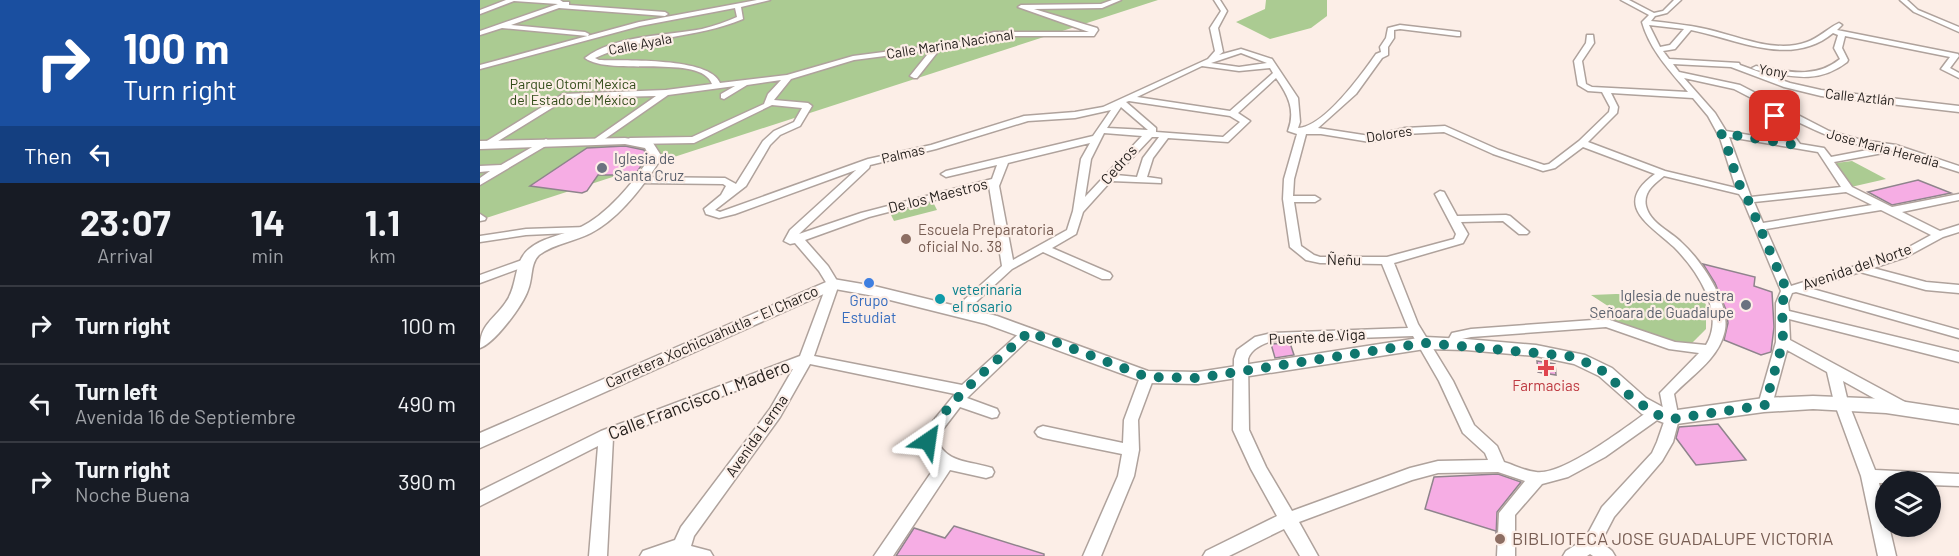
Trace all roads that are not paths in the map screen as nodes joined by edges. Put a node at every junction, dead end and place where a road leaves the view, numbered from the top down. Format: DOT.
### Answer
graph roads {
  1 [pos="514,0"];
  2 [pos="767,0"];
  3 [pos="1118,0"];
  4 [pos="1217,0"];
  5 [pos="1624,0"];
  6 [pos="1678,0"];
  7 [pos="1903,0"];
  8 [pos="571,1"];
  9 [pos="731,4"];
  10 [pos="560,6"];
  11 [pos="480,12"];
  12 [pos="681,15"];
  13 [pos="1649,19"];
  14 [pos="1839,25"];
  15 [pos="480,27"];
  16 [pos="496,27"];
  17 [pos="1689,28"];
  18 [pos="1959,30"];
  19 [pos="1832,31"];
  20 [pos="480,33"];
  21 [pos="1457,34"];
  22 [pos="1842,34"];
  23 [pos="593,35"];
  24 [pos="1590,37"];
  25 [pos="938,47"];
  26 [pos="1660,49"];
  27 [pos="1209,60"];
  28 [pos="1668,61"];
  29 [pos="1200,63"];
  30 [pos="1730,64"];
  31 [pos="1272,65"];
  32 [pos="480,66"];
  33 [pos="1675,73"];
  34 [pos="1276,74"];
  35 [pos="914,76"];
  36 [pos="1959,76"];
  37 [pos="788,77"];
  38 [pos="746,82"];
  39 [pos="717,86"];
  40 [pos="1605,90"];
  41 [pos="670,92"];
  42 [pos="1694,94"];
  43 [pos="724,96"];
  44 [pos="688,99"];
  45 [pos="1124,100"];
  46 [pos="1765,101"];
  47 [pos="770,102"];
  48 [pos="1959,109"];
  49 [pos="1232,114"];
  50 [pos="1302,132"];
  51 [pos="1721,133"];
  52 [pos="1101,134"];
  53 [pos="1146,136"];
  54 [pos="1164,137"];
  55 [pos="599,140"];
  56 [pos="625,141"];
  57 [pos="546,142"];
  58 [pos="1582,143"];
  59 [pos="484,145"];
  60 [pos="1796,145"];
  61 [pos="1893,147"];
  62 [pos="1829,160"];
  63 [pos="871,161"];
  64 [pos="1004,161"];
  65 [pos="501,168"];
  66 [pos="480,169"];
  67 [pos="1959,169"];
  68 [pos="1662,173"];
  69 [pos="946,174"];
  70 [pos="1109,178"];
  71 [pos="1141,179"];
  72 [pos="638,180"];
  73 [pos="995,181"];
  74 [pos="1157,181"];
  75 [pos="480,182"];
  76 [pos="1848,189"];
  77 [pos="1440,194"];
  78 [pos="1745,196"];
  79 [pos="1959,197"];
  80 [pos="723,198"];
  81 [pos="1288,199"];
  82 [pos="1316,199"];
  83 [pos="1885,209"];
  84 [pos="1078,211"];
  85 [pos="1453,219"];
  86 [pos="1760,227"];
  87 [pos="1959,228"];
  88 [pos="587,230"];
  89 [pos="1523,232"];
  90 [pos="1939,235"];
  91 [pos="480,239"];
  92 [pos="799,240"];
  93 [pos="1043,248"];
  94 [pos="1387,261"];
  95 [pos="525,263"];
  96 [pos="1008,267"];
  97 [pos="1862,268"];
  98 [pos="1106,276"];
  99 [pos="480,279"];
  100 [pos="833,284"];
  101 [pos="1959,289"];
  102 [pos="1791,290"];
  103 [pos="959,311"];
  104 [pos="1782,313"];
  105 [pos="1029,332"];
  106 [pos="1959,334"];
  107 [pos="1421,338"];
  108 [pos="480,342"];
  109 [pos="1783,342"];
  110 [pos="1453,344"];
  111 [pos="1709,350"];
  112 [pos="1959,357"];
  113 [pos="806,359"];
  114 [pos="1834,371"];
  115 [pos="1242,372"];
  116 [pos="1147,377"];
  117 [pos="961,395"];
  118 [pos="1841,402"];
  119 [pos="1765,405"];
  120 [pos="1900,406"];
  121 [pos="992,413"];
  122 [pos="1655,414"];
  123 [pos="1959,417"];
  124 [pos="1672,419"];
  125 [pos="1043,432"];
  126 [pos="606,435"];
  127 [pos="480,441"];
  128 [pos="1131,450"];
  129 [pos="945,463"];
  130 [pos="1498,466"];
  131 [pos="986,472"];
  132 [pos="1869,476"];
  133 [pos="1537,479"];
  134 [pos="1959,480"];
  135 [pos="480,499"];
  136 [pos="1286,520"];
  137 [pos="1591,544"];
  138 [pos="681,546"];
  139 [pos="598,556"];
  140 [pos="649,556"];
  141 [pos="704,556"];
  142 [pos="883,556"];
  143 [pos="1092,556"];
  144 [pos="1212,556"];
  145 [pos="1308,556"];
  146 [pos="1506,556"];
  147 [pos="1572,556"];
  148 [pos="1606,556"];
  149 [pos="1887,556"];
  1 -- 8 [label="street"];
  1 -- 11 [label="street"];
  2 -- 9 [label="street"];
  3 -- 25 [label="street, Calle Marina Nacional"];
  4 -- 27 [label="street"];
  5 -- 13 [label="street"];
  6 -- 13 [label="street"];
  7 -- 18 [label="street"];
  8 -- 10 [label="street"];
  9 -- 12 [label="street"];
  9 -- 39 [label="street, Calle Ayala"];
  10 -- 12 [label="street"];
  10 -- 16 [label="street"];
  12 -- 23 [label="street"];
  13 -- 17 [label="street"];
  13 -- 26 [label="street"];
  14 -- 19 [label="street"];
  15 -- 16 [label="street"];
  16 -- 20 [label="street"];
  16 -- 23 [label="street"];
  17 -- 19 [label="street"];
  17 -- 26 [label="street"];
  19 -- 22 [label="street"];
  21 -- 50 [label="street"];
  22 -- 30 [label="street, Yony"];
  22 -- 36 [label="street"];
  23 -- 32 [label="street"];
  24 -- 40 [label="street"];
  25 -- 35 [label="street"];
  25 -- 37 [label="street, Calle Marina Nacional"];
  26 -- 28 [label="street"];
  27 -- 29 [label="street"];
  27 -- 31 [label="street"];
  28 -- 30 [label="street, Yony"];
  28 -- 33 [label="street"];
  29 -- 31 [label="street"];
  29 -- 45 [label="street"];
  30 -- 48 [label="street, Calle Aztlán"];
  31 -- 34 [label="street"];
  33 -- 42 [label="street"];
  33 -- 46 [label="street, Jose Maria Heredia"];
  34 -- 49 [label="street"];
  34 -- 50 [label="street"];
  37 -- 38 [label="street, Calle Marina Nacional"];
  37 -- 47 [label="street"];
  38 -- 39 [label="street, Calle Marina Nacional"];
  38 -- 43 [label="street"];
  39 -- 41 [label="street, Calle Marina Nacional"];
  40 -- 42 [label="street"];
  40 -- 58 [label="street"];
  41 -- 44 [label="street"];
  41 -- 55 [label="street, Calle Marina Nacional"];
  41 -- 59 [label="street, Calle Marina Nacional"];
  42 -- 51 [label="street"];
  45 -- 49 [label="street"];
  45 -- 52 [label="street"];
  45 -- 53 [label="street, Cedros"];
  45 -- 63 [label="street, Palmas"];
  46 -- 60 [label="street"];
  46 -- 61 [label="street, Jose Maria Heredia"];
  47 -- 56 [label="street"];
  47 -- 80 [label="street"];
  49 -- 54 [label="street"];
  50 -- 58 [label="street, Dolores"];
  50 -- 81 [label="street, Ñeñu"];
  51 -- 60 [label="street"];
  51 -- 78 [label="street"];
  52 -- 53 [label="street"];
  52 -- 64 [label="street"];
  52 -- 84 [label="street"];
  53 -- 54 [label="street"];
  53 -- 70 [label="street, Cedros"];
  54 -- 71 [label="street"];
  55 -- 56 [label="main road"];
  55 -- 57 [label="main road"];
  56 -- 72 [label="main road"];
  57 -- 59 [label="main road"];
  57 -- 65 [label="street"];
  58 -- 68 [label="street"];
  60 -- 62 [label="street"];
  61 -- 62 [label="street"];
  61 -- 67 [label="street, Jose Maria Heredia"];
  62 -- 76 [label="street"];
  63 -- 80 [label="street, Palmas"];
  63 -- 92 [label="street"];
  64 -- 69 [label="street"];
  64 -- 73 [label="street"];
  65 -- 66 [label="street"];
  65 -- 75 [label="street"];
  68 -- 78 [label="street"];
  68 -- 111 [label="street"];
  70 -- 71 [label="street"];
  70 -- 84 [label="street, Cedros"];
  71 -- 74 [label="street"];
  72 -- 80 [label="street, Palmas"];
  72 -- 88 [label="main road"];
  73 -- 92 [label="street, De los Maestros"];
  73 -- 96 [label="street, De los Maestros"];
  76 -- 78 [label="street"];
  76 -- 83 [label="street"];
  77 -- 85 [label="street"];
  78 -- 86 [label="street"];
  79 -- 83 [label="street"];
  81 -- 82 [label="street"];
  81 -- 94 [label="street, Ñeñu"];
  83 -- 86 [label="street"];
  83 -- 90 [label="street"];
  84 -- 93 [label="street, Cedros"];
  85 -- 89 [label="street"];
  85 -- 94 [label="street"];
  86 -- 102 [label="street"];
  87 -- 90 [label="street, Avenida del Norte"];
  88 -- 91 [label="street"];
  88 -- 95 [label="main road"];
  90 -- 97 [label="street, Avenida del Norte"];
  92 -- 100 [label="street"];
  93 -- 96 [label="street, Cedros"];
  93 -- 98 [label="street"];
  94 -- 107 [label="street"];
  95 -- 99 [label="street"];
  95 -- 108 [label="main road"];
  96 -- 103 [label="street, Cedros"];
  97 -- 101 [label="street"];
  97 -- 102 [label="street, Avenida del Norte"];
  100 -- 103 [label="main road, Carretera Xochicuahutla - El Charco"];
  100 -- 113 [label="street, Avenida Lerma"];
  100 -- 127 [label="main road, Carretera Xochicuahutla - El Charco"];
  102 -- 104 [label="street"];
  102 -- 106 [label="street"];
  103 -- 105 [label="main road, Carretera Xochicuahutla - El Charco"];
  104 -- 109 [label="street"];
  104 -- 112 [label="street"];
  105 -- 116 [label="main road, Carretera Xochicuahutla - El Charco"];
  105 -- 117 [label="street"];
  107 -- 110 [label="main road, Carretera Xochicuahutla - El Charco"];
  107 -- 115 [label="main road, Carretera Xochicuahutla - El Charco"];
  107 -- 115 [label="street, Puente de Viga"];
  107 -- 130 [label="street"];
  109 -- 114 [label="street"];
  109 -- 119 [label="street"];
  110 -- 111 [label="street"];
  110 -- 122 [label="main road, Carretera Xochicuahutla - El Charco"];
  111 -- 124 [label="street"];
  113 -- 117 [label="street, Calle Francisco I. Madero"];
  113 -- 126 [label="street, Calle Francisco I. Madero"];
  113 -- 138 [label="street, Avenida Lerma"];
  114 -- 118 [label="street"];
  114 -- 120 [label="street"];
  115 -- 116 [label="main road, Carretera Xochicuahutla - El Charco"];
  115 -- 136 [label="street"];
  116 -- 128 [label="street"];
  117 -- 121 [label="street, Calle Francisco I. Madero"];
  117 -- 129 [label="street"];
  118 -- 119 [label="main road, Carretera Xochicuahutla - El Charco"];
  118 -- 120 [label="main road, Carretera Xochicuahutla - El Charco"];
  118 -- 132 [label="street"];
  119 -- 124 [label="main road, Carretera Xochicuahutla - El Charco"];
  120 -- 123 [label="main road, Carretera Xochicuahutla - El Charco"];
  122 -- 124 [label="main road, Carretera Xochicuahutla - El Charco"];
  122 -- 133 [label="street"];
  124 -- 137 [label="street"];
  125 -- 128 [label="street"];
  126 -- 135 [label="street, Calle Francisco I. Madero"];
  126 -- 139 [label="street"];
  128 -- 143 [label="street"];
  129 -- 131 [label="street"];
  129 -- 142 [label="street"];
  130 -- 133 [label="street"];
  130 -- 136 [label="street"];
  132 -- 134 [label="street"];
  132 -- 149 [label="street"];
  133 -- 146 [label="street"];
  136 -- 144 [label="street"];
  136 -- 145 [label="street"];
  137 -- 147 [label="street"];
  137 -- 148 [label="street"];
  138 -- 140 [label="street"];
  138 -- 141 [label="street"];
}
